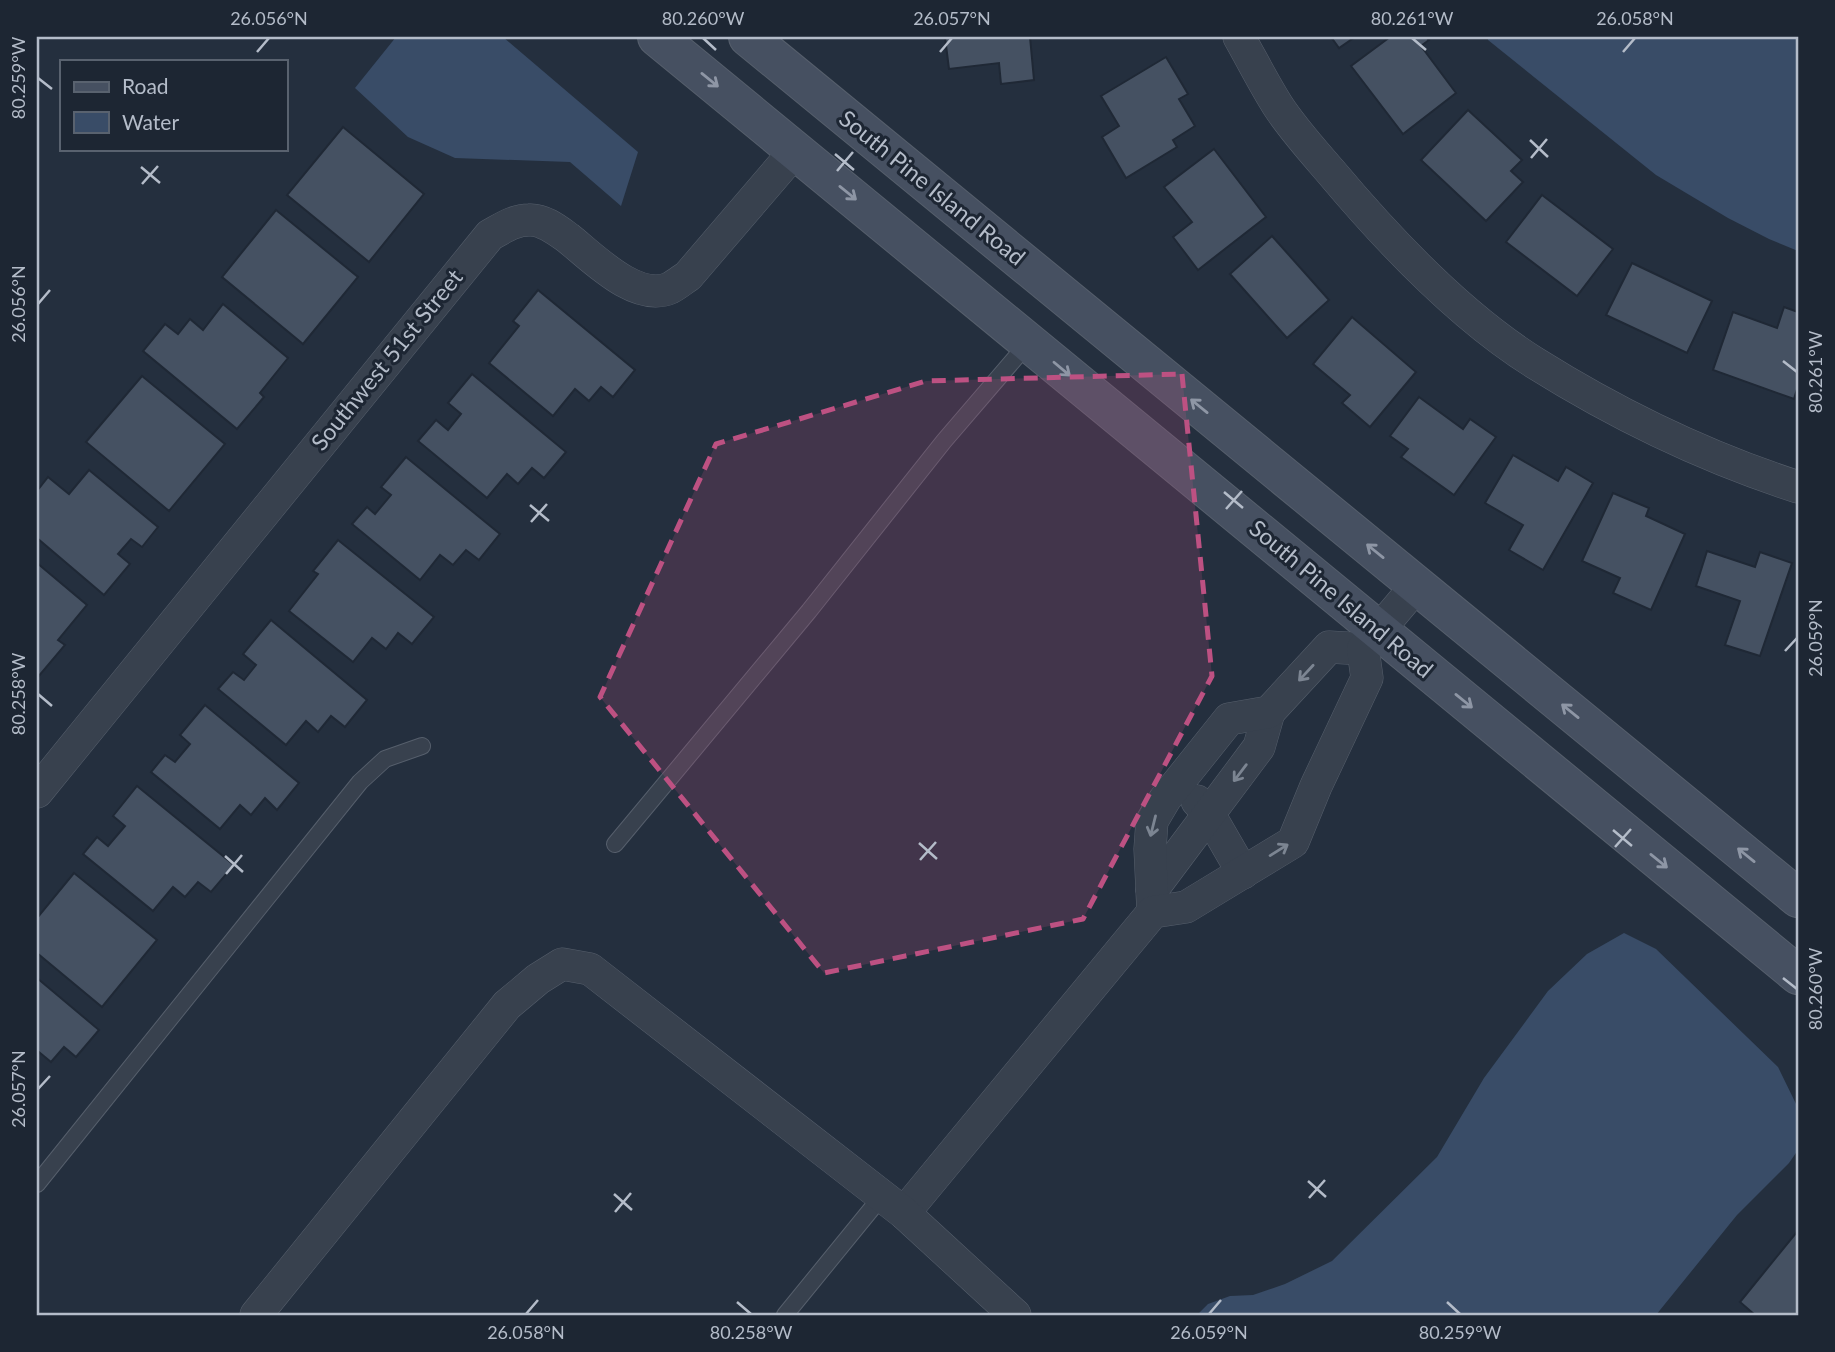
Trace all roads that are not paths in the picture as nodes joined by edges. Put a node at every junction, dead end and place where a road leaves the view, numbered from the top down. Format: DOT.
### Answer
graph roads {
  1 [pos="657,37"];
  2 [pos="748,37"];
  3 [pos="1239,37"];
  4 [pos="796,150"];
  5 [pos="1029,342"];
  6 [pos="1798,487"];
  7 [pos="1417,585"];
  8 [pos="1371,640"];
  9 [pos="1269,712"];
  10 [pos="422,746"];
  11 [pos="1179,781"];
  12 [pos="37,792"];
  13 [pos="1209,814"];
  14 [pos="615,844"];
  15 [pos="1243,873"];
  16 [pos="1798,898"];
  17 [pos="1153,901"];
  18 [pos="1798,975"];
  19 [pos="37,1184"];
  20 [pos="893,1205"];
  21 [pos="256,1315"];
  22 [pos="785,1315"];
  23 [pos="1015,1315"];
  1 -- 4 [label="main road, South Pine Island Road, one-way"];
  7 -- 2 [label="main road, South Pine Island Road, one-way"];
  3 -- 6 [label="street"];
  4 -- 5 [label="main road, South Pine Island Road, one-way"];
  4 -- 12 [label="street, Southwest 51st Street"];
  5 -- 8 [label="main road, South Pine Island Road, one-way"];
  5 -- 14 [label="lane"];
  7 -- 8 [label="street"];
  16 -- 7 [label="main road, South Pine Island Road, one-way"];
  8 -- 9 [label="street, one-way"];
  15 -- 8 [label="street, one-way"];
  8 -- 18 [label="main road, South Pine Island Road, one-way"];
  9 -- 11 [label="street"];
  9 -- 13 [label="street, one-way"];
  10 -- 19 [label="lane"];
  11 -- 13 [label="street"];
  11 -- 17 [label="street, one-way"];
  13 -- 15 [label="street"];
  13 -- 17 [label="street"];
  15 -- 17 [label="street"];
  17 -- 20 [label="street"];
  20 -- 21 [label="street"];
  20 -- 22 [label="lane"];
  20 -- 23 [label="street"];
}
